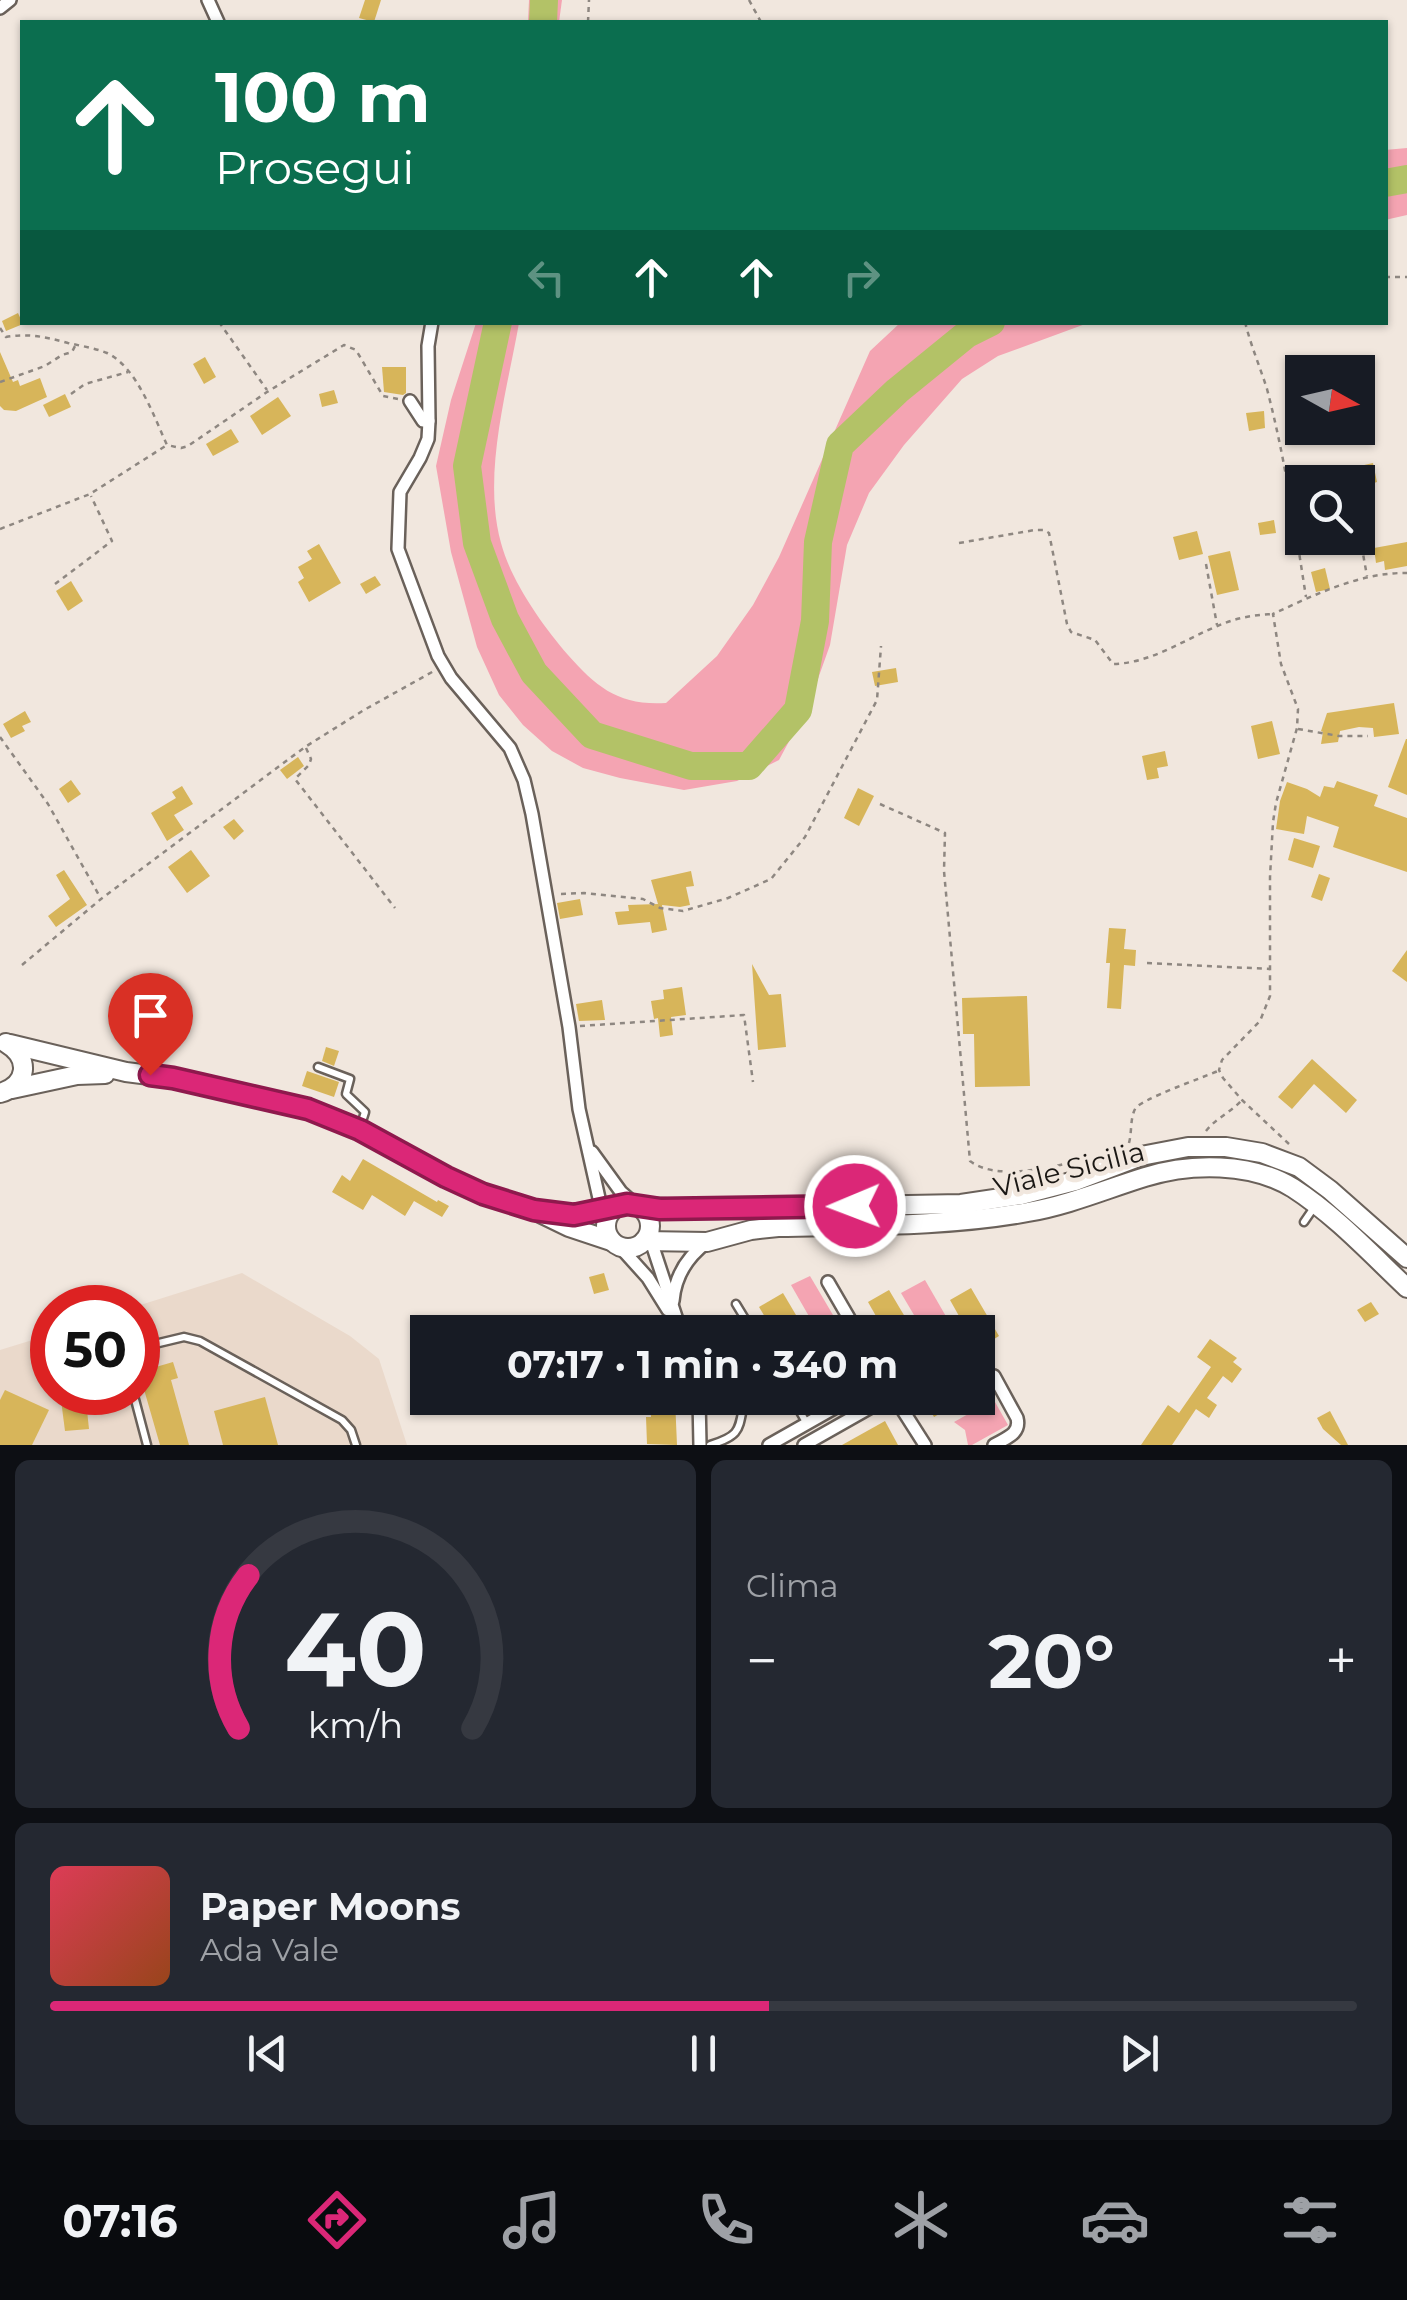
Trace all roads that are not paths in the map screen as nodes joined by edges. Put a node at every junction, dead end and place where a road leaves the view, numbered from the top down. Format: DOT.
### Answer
graph roads {
  1 [pos="10,0"];
  2 [pos="0,8"];
  3 [pos="432,325"];
  4 [pos="410,401"];
  5 [pos="429,421"];
  6 [pos="4,1042"];
  7 [pos="318,1068"];
  8 [pos="126,1072"];
  9 [pos="6,1091"];
  10 [pos="360,1130"];
  11 [pos="587,1144"];
  12 [pos="1316,1205"];
  13 [pos="638,1206"];
  14 [pos="534,1210"];
  15 [pos="1304,1222"];
  16 [pos="611,1226"];
  17 [pos="648,1237"];
  18 [pos="707,1242"];
  19 [pos="1407,1258"];
  20 [pos="828,1282"];
  21 [pos="1407,1288"];
  22 [pos="736,1304"];
  23 [pos="673,1310"];
  24 [pos="670,1315"];
  25 [pos="675,1315"];
  26 [pos="743,1315"];
  27 [pos="848,1315"];
  28 [pos="160,1343"];
  29 [pos="995,1378"];
  30 [pos="140,1415"];
  31 [pos="699,1415"];
  32 [pos="741,1415"];
  33 [pos="802,1415"];
  34 [pos="821,1415"];
  35 [pos="857,1415"];
  36 [pos="905,1415"];
  37 [pos="807,1423"];
  38 [pos="148,1445"];
  39 [pos="356,1445"];
  40 [pos="700,1445"];
  41 [pos="710,1445"];
  42 [pos="768,1445"];
  43 [pos="804,1445"];
  44 [pos="924,1445"];
  45 [pos="994,1445"];
  1 -- 2 [label="street"];
  3 -- 5 [label="street"];
  4 -- 5 [label="street"];
  5 -- 11 [label="street"];
  6 -- 8 [label="main road"];
  6 -- 9 [label="main road"];
  7 -- 10 [label="lane"];
  8 -- 9 [label="main road"];
  8 -- 10 [label="main road"];
  10 -- 14 [label="main road"];
  11 -- 13 [label="street"];
  11 -- 16 [label="street"];
  12 -- 15 [label="lane"];
  12 -- 18 [label="main road, Viale Sicilia"];
  12 -- 21 [label="main road, Viale Sicilia"];
  13 -- 16 [label="main road"];
  13 -- 17 [label="main road"];
  13 -- 19 [label="main road, Viale Sicilia"];
  14 -- 16 [label="main road"];
  14 -- 16 [label="main road"];
  16 -- 17 [label="main road"];
  16 -- 24 [label="street"];
  17 -- 18 [label="main road, Viale Sicilia"];
  17 -- 23 [label="street"];
  18 -- 23 [label="street"];
  20 -- 27 [label="street"];
  22 -- 26 [label="lane"];
  23 -- 25 [label="street"];
  28 -- 39 [label="lane"];
  29 -- 45 [label="street"];
  30 -- 38 [label="lane"];
  31 -- 40 [label="street"];
  32 -- 41 [label="lane"];
  33 -- 37 [label="lane"];
  34 -- 37 [label="street"];
  35 -- 43 [label="street"];
  36 -- 44 [label="street"];
  37 -- 42 [label="street"];
}
